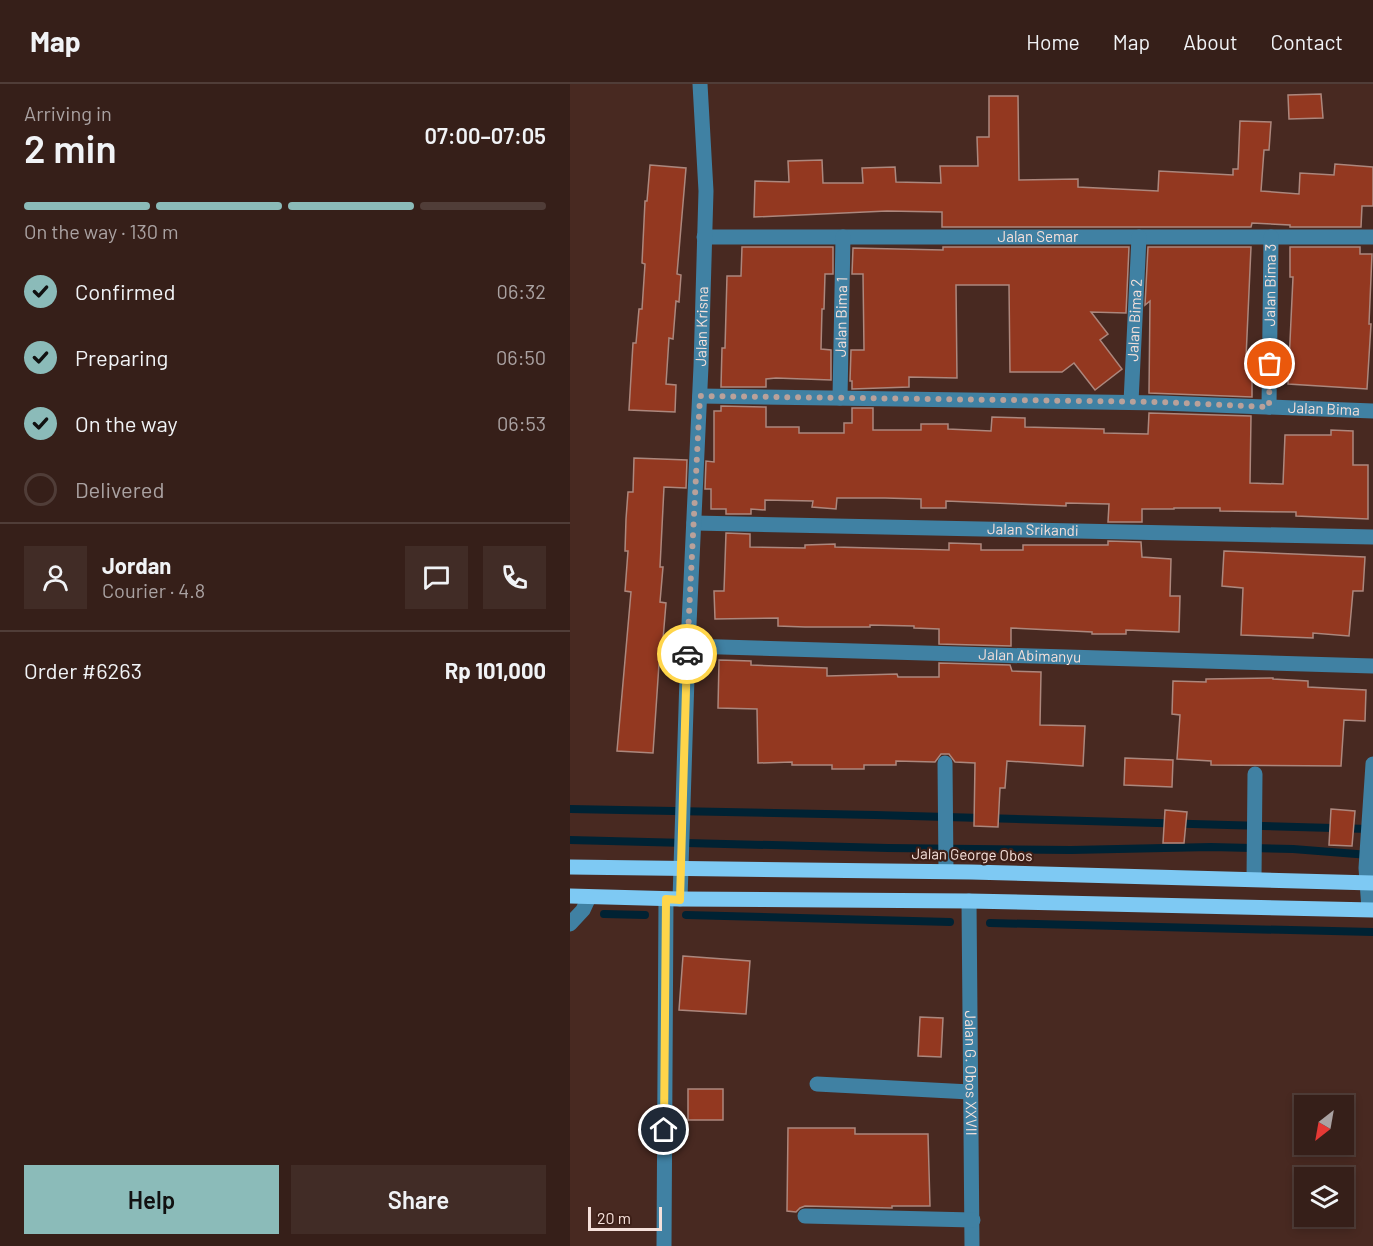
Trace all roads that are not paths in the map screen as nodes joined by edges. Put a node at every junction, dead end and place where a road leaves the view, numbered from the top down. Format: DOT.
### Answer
graph roads {
  1 [pos="700,84"];
  2 [pos="704,237"];
  3 [pos="843,237"];
  4 [pos="1139,237"];
  5 [pos="1271,237"];
  6 [pos="1373,237"];
  7 [pos="700,396"];
  8 [pos="840,398"];
  9 [pos="1131,402"];
  10 [pos="1269,407"];
  11 [pos="1373,411"];
  12 [pos="694,523"];
  13 [pos="1373,537"];
  14 [pos="688,646"];
  15 [pos="1373,666"];
  16 [pos="945,763"];
  17 [pos="1373,764"];
  18 [pos="1255,774"];
  19 [pos="681,863"];
  20 [pos="570,867"];
  21 [pos="946,872"];
  22 [pos="1369,878"];
  23 [pos="1254,879"];
  24 [pos="570,896"];
  25 [pos="589,897"];
  26 [pos="673,899"];
  27 [pos="969,901"];
  28 [pos="1371,910"];
  29 [pos="570,924"];
  30 [pos="817,1084"];
  31 [pos="970,1092"];
  32 [pos="805,1216"];
  33 [pos="973,1220"];
  34 [pos="664,1246"];
  35 [pos="972,1246"];
  1 -- 2 [label="street, Jalan Krisna"];
  2 -- 3 [label="street, Jalan Semar"];
  2 -- 7 [label="street, Jalan Krisna"];
  3 -- 4 [label="street, Jalan Semar"];
  3 -- 8 [label="street, Jalan Bima 1"];
  4 -- 5 [label="street, Jalan Semar"];
  4 -- 9 [label="street, Jalan Bima 2"];
  5 -- 6 [label="street, Jalan Semar"];
  5 -- 10 [label="street, Jalan Bima 3"];
  7 -- 8 [label="street, Jalan Bima"];
  7 -- 12 [label="street, Jalan Krisna"];
  8 -- 9 [label="street, Jalan Bima"];
  9 -- 10 [label="street, Jalan Bima"];
  10 -- 11 [label="street, Jalan Bima"];
  12 -- 13 [label="street, Jalan Srikandi"];
  12 -- 14 [label="street, Jalan Krisna"];
  14 -- 15 [label="street, Jalan Abimanyu"];
  14 -- 19 [label="street, Jalan Krisna"];
  16 -- 21 [label="street"];
  17 -- 22 [label="street"];
  18 -- 23 [label="street"];
  19 -- 20 [label="main road, Jalan George Obos"];
  19 -- 21 [label="main road, Jalan George Obos"];
  19 -- 26 [label="street, Jalan Krisna"];
  21 -- 23 [label="main road, Jalan George Obos"];
  22 -- 23 [label="main road, Jalan George Obos"];
  22 -- 28 [label="street"];
  24 -- 25 [label="main road"];
  25 -- 26 [label="main road"];
  25 -- 29 [label="street"];
  26 -- 27 [label="main road"];
  26 -- 34 [label="street, Jalan Krisna"];
  27 -- 28 [label="main road"];
  27 -- 31 [label="street, Jalan G. Obos XXVII"];
  30 -- 31 [label="street"];
  31 -- 33 [label="street, Jalan G. Obos XXVII"];
  32 -- 33 [label="street"];
  33 -- 35 [label="street, Jalan G. Obos XXVII"];
}
